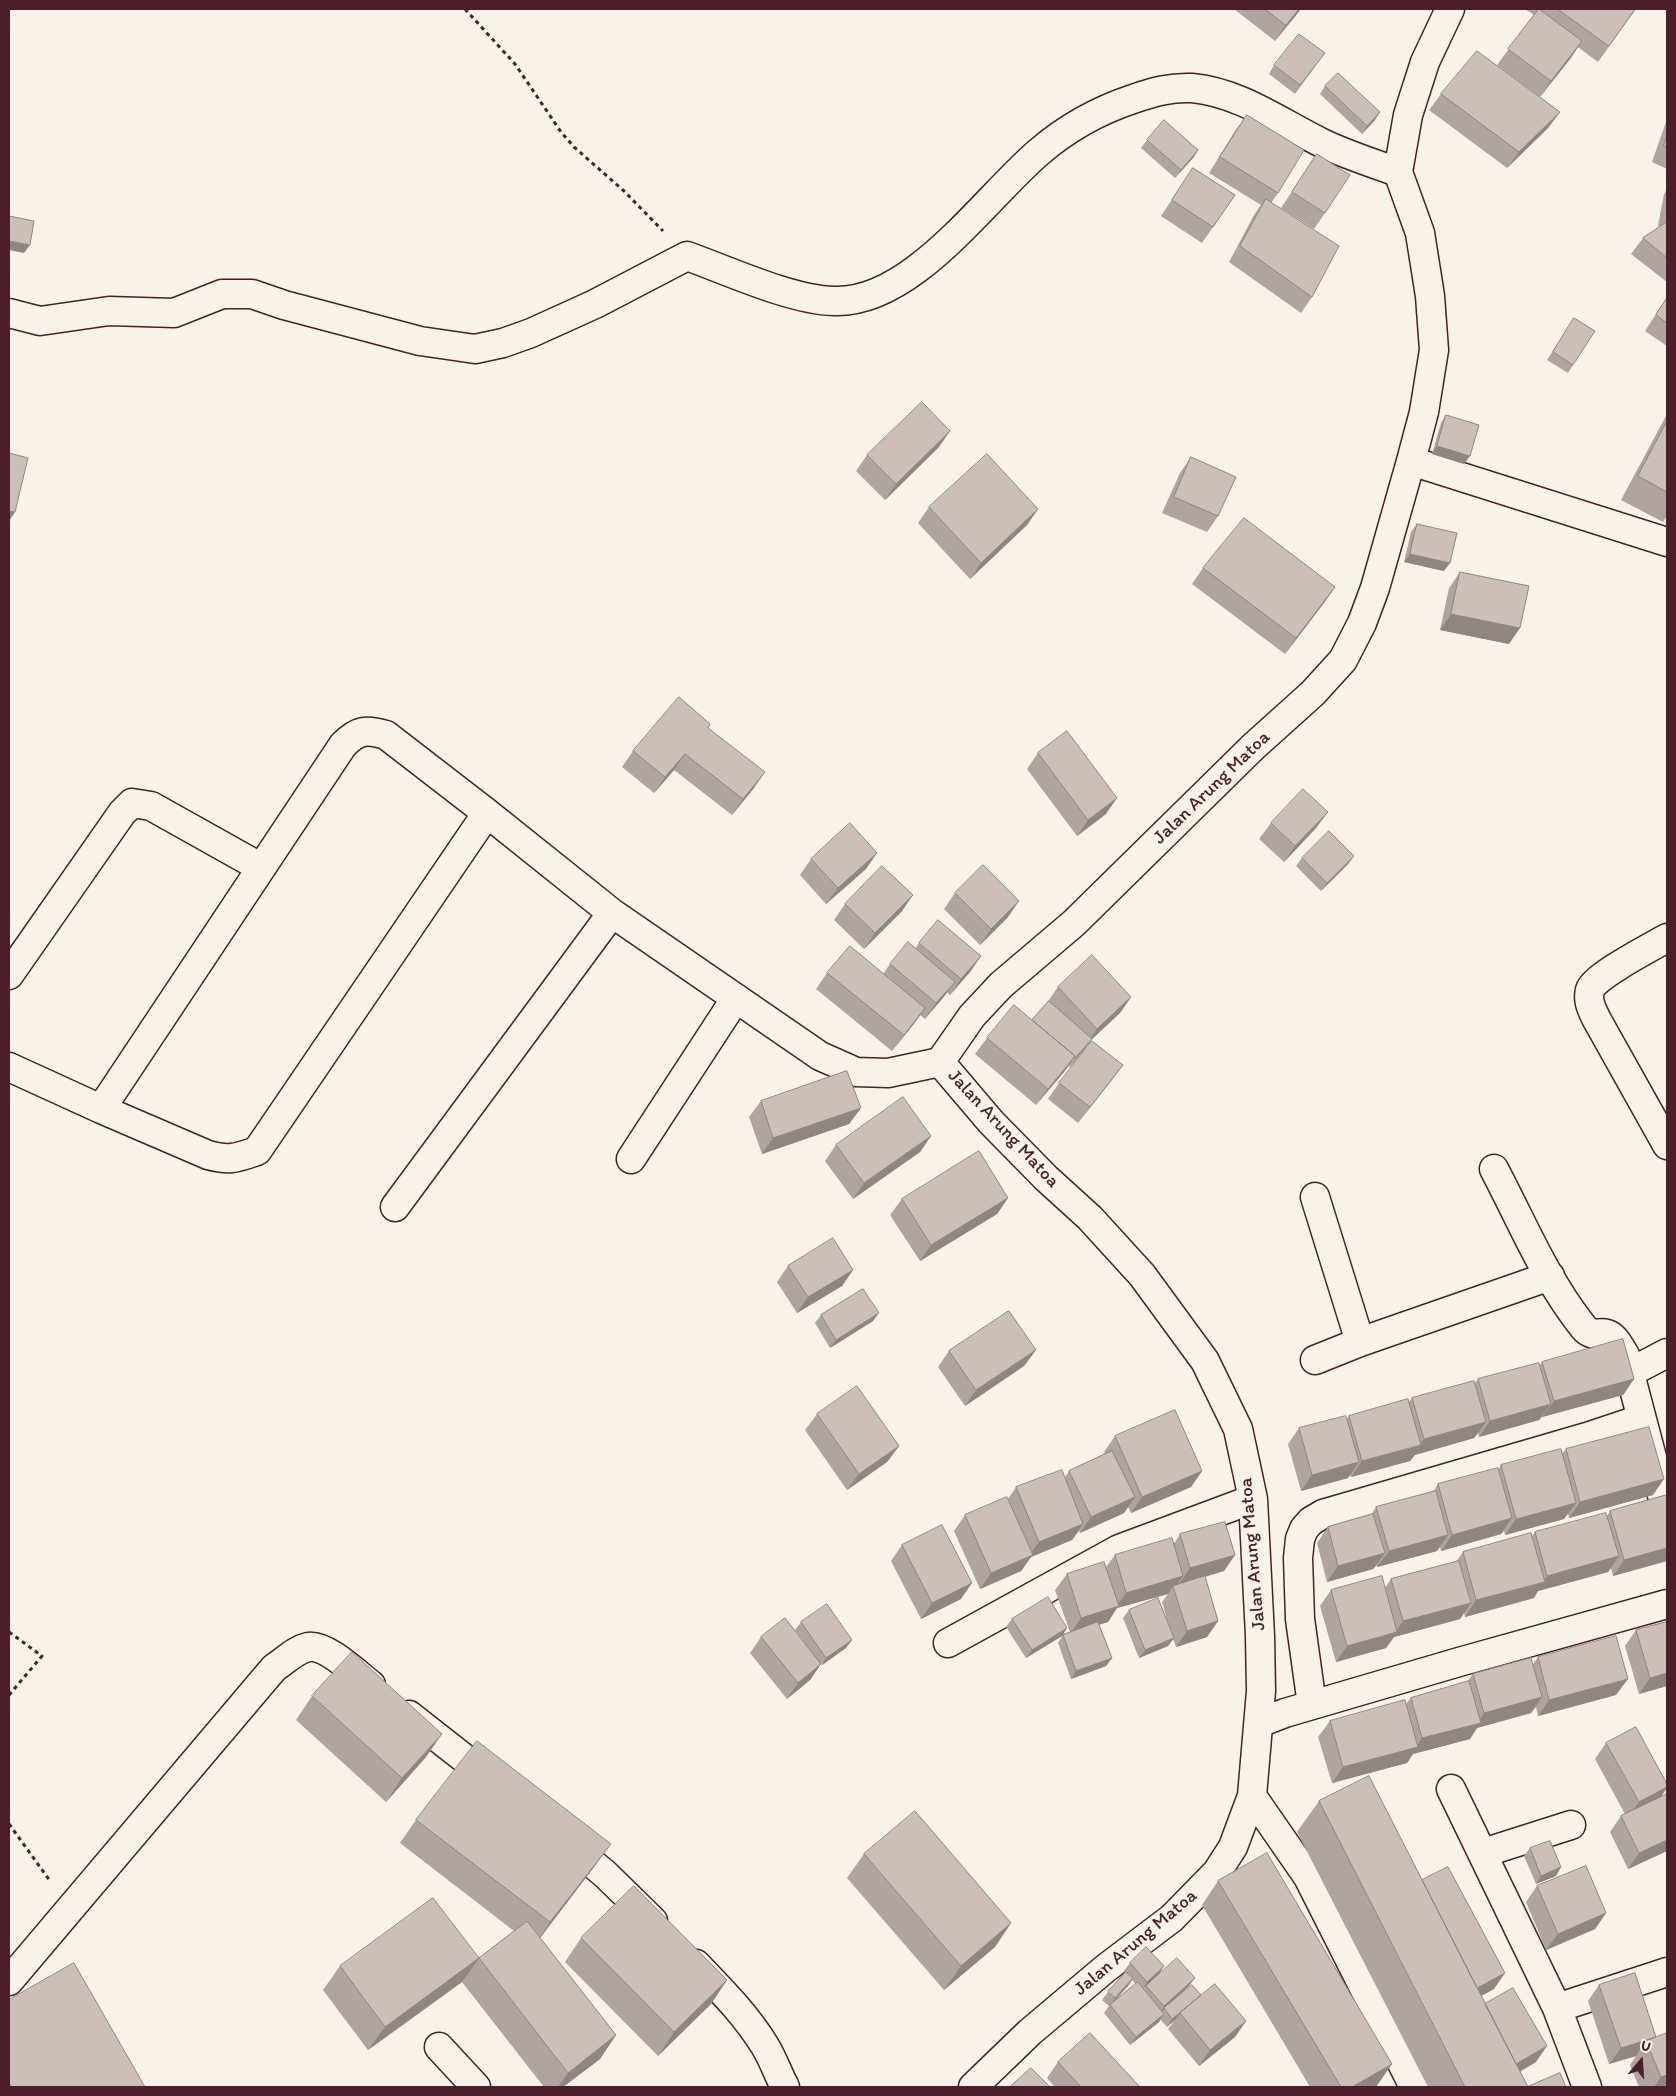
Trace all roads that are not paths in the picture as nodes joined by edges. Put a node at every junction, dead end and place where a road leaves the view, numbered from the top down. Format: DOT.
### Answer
graph roads {
  1 [pos="1450,9"];
  2 [pos="1398,172"];
  3 [pos="9,313"];
  4 [pos="1411,461"];
  5 [pos="1667,542"];
  6 [pos="487,813"];
  7 [pos="260,867"];
  8 [pos="612,913"];
  9 [pos="1667,938"];
  10 [pos="9,975"];
  11 [pos="736,998"];
  12 [pos="940,1062"];
  13 [pos="9,1067"];
  14 [pos="100,1109"];
  15 [pos="1667,1145"];
  16 [pos="631,1159"];
  17 [pos="1494,1169"];
  18 [pos="1315,1197"];
  19 [pos="395,1207"];
  20 [pos="1550,1276"];
  21 [pos="1360,1342"];
  22 [pos="1667,1353"];
  23 [pos="1315,1360"];
  24 [pos="1629,1373"];
  25 [pos="1641,1419"];
  26 [pos="1253,1499"];
  27 [pos="1667,1514"];
  28 [pos="1667,1604"];
  29 [pos="948,1643"];
  30 [pos="1312,1705"];
  31 [pos="1259,1723"];
  32 [pos="1451,1789"];
  33 [pos="1252,1796"];
  34 [pos="515,1799"];
  35 [pos="546,1824"];
  36 [pos="1571,1825"];
  37 [pos="1483,1853"];
  38 [pos="1667,1972"];
  39 [pos="9,1981"];
  40 [pos="1557,2008"];
  41 [pos="440,2047"];
  42 [pos="476,2087"];
  43 [pos="785,2087"];
  44 [pos="973,2087"];
  45 [pos="1414,2087"];
  46 [pos="1587,2087"];
  1 -- 2 [label="street, Jalan Arung Matoa"];
  2 -- 3 [label="street"];
  2 -- 4 [label="street, Jalan Arung Matoa"];
  4 -- 5 [label="street"];
  4 -- 12 [label="street, Jalan Arung Matoa"];
  6 -- 7 [label="street"];
  6 -- 8 [label="street"];
  6 -- 14 [label="street"];
  7 -- 10 [label="street"];
  7 -- 14 [label="street"];
  8 -- 11 [label="street"];
  8 -- 19 [label="street"];
  9 -- 15 [label="street"];
  11 -- 12 [label="street"];
  11 -- 16 [label="street"];
  12 -- 26 [label="street, Jalan Arung Matoa"];
  13 -- 14 [label="street"];
  17 -- 20 [label="street"];
  18 -- 21 [label="street"];
  20 -- 21 [label="street"];
  20 -- 24 [label="street"];
  21 -- 23 [label="street"];
  22 -- 24 [label="street"];
  24 -- 25 [label="street"];
  25 -- 27 [label="street"];
  25 -- 30 [label="street"];
  26 -- 29 [label="street"];
  26 -- 31 [label="street, Jalan Arung Matoa"];
  28 -- 30 [label="street"];
  30 -- 31 [label="street"];
  31 -- 33 [label="street, Jalan Arung Matoa"];
  32 -- 37 [label="street"];
  33 -- 44 [label="street, Jalan Arung Matoa"];
  33 -- 45 [label="street"];
  34 -- 39 [label="street"];
  35 -- 43 [label="street"];
  36 -- 37 [label="street"];
  37 -- 40 [label="street"];
  38 -- 40 [label="street"];
  40 -- 46 [label="street"];
  41 -- 42 [label="street"];
}
